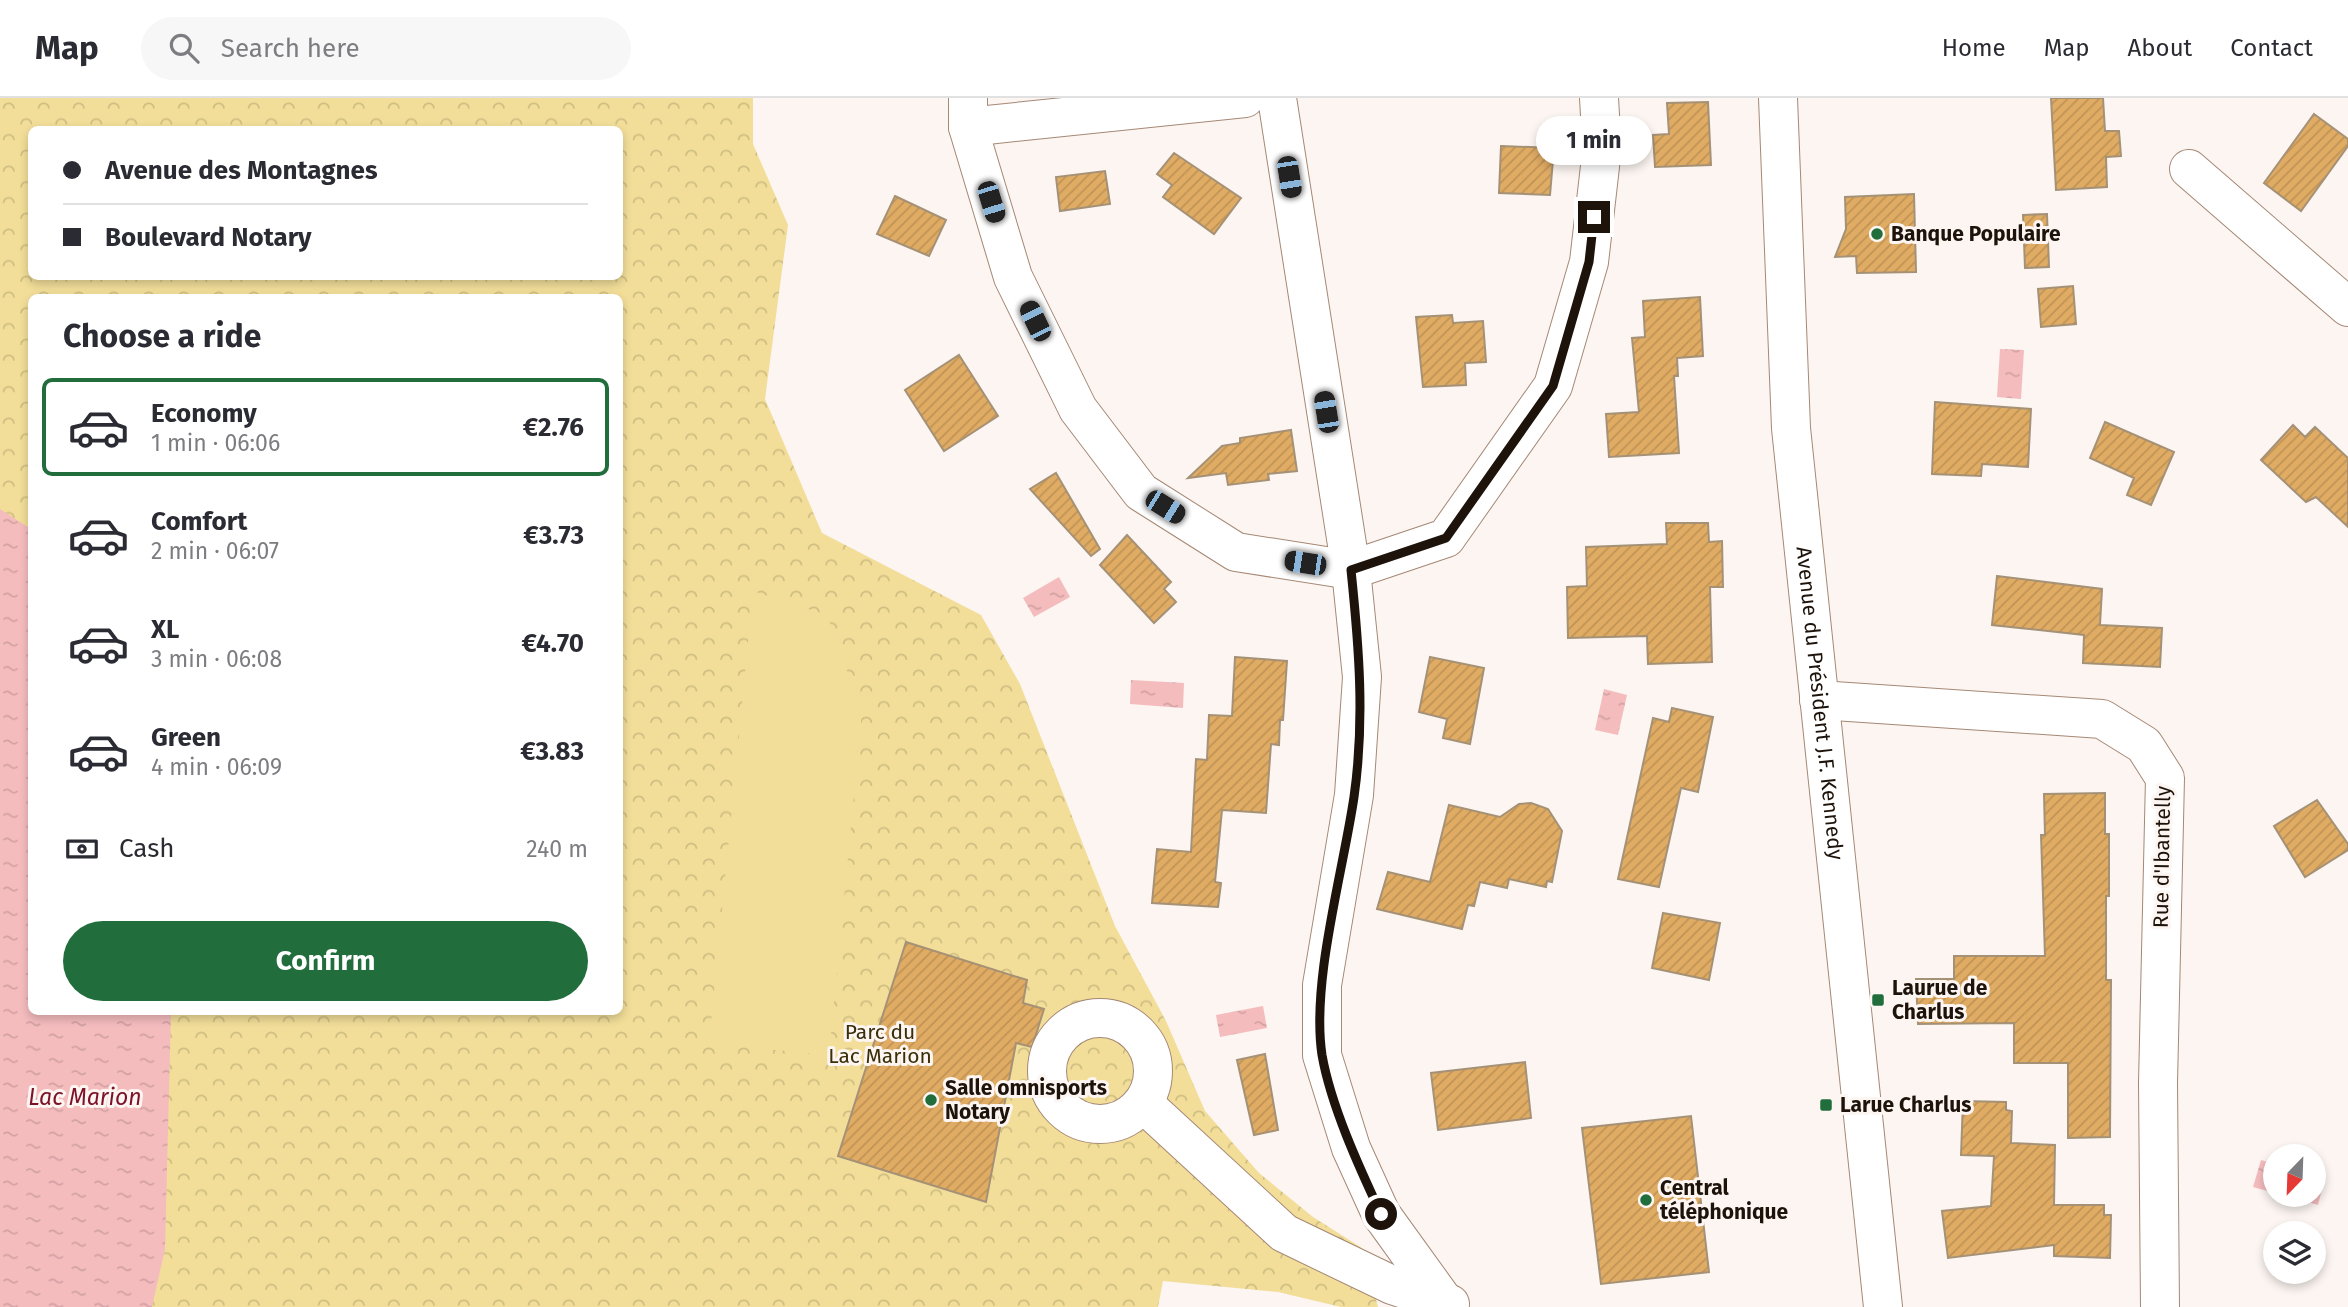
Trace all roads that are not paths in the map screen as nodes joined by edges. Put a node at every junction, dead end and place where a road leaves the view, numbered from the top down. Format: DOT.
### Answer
graph roads {
  1 [pos="1245,98"];
  2 [pos="1277,98"];
  3 [pos="1599,98"];
  4 [pos="1777,98"];
  5 [pos="968,112"];
  6 [pos="2189,169"];
  7 [pos="2348,307"];
  8 [pos="1351,570"];
  9 [pos="1819,700"];
  10 [pos="1143,1104"];
  11 [pos="1449,1304"];
  12 [pos="1883,1307"];
  13 [pos="2160,1307"];
  1 -- 5 [label="street"];
  2 -- 8 [label="street"];
  3 -- 8 [label="street"];
  4 -- 9 [label="street, Avenue du Président J.F. Kennedy"];
  5 -- 8 [label="street"];
  6 -- 7 [label="street"];
  8 -- 11 [label="street"];
  9 -- 12 [label="street, Avenue du Président J.F. Kennedy"];
  9 -- 13 [label="street, Rue d'Ibantelly"];
  10 -- 11 [label="street"];
}
